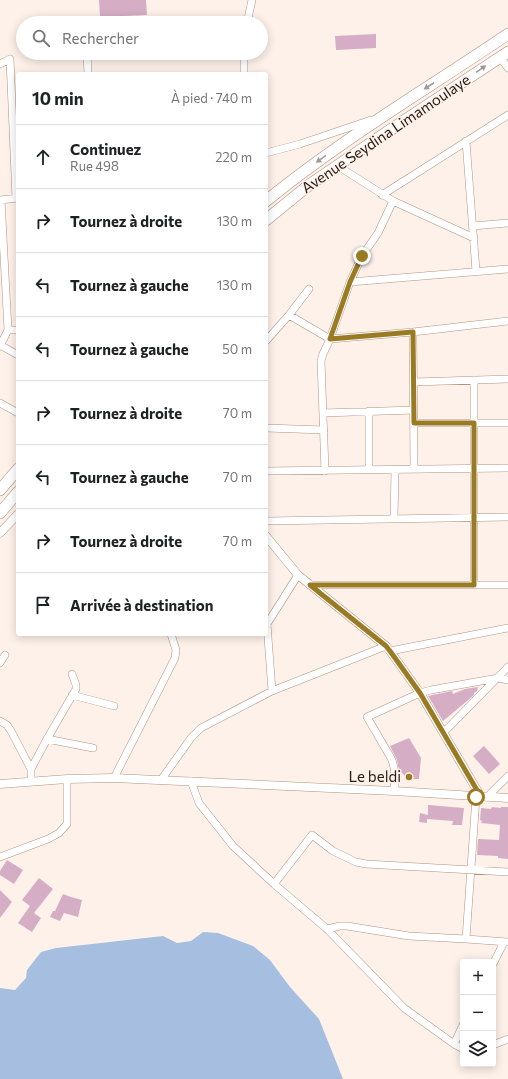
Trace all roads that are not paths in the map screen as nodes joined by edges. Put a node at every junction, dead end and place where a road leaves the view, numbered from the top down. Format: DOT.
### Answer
graph roads {
  1 [pos="252,0"];
  2 [pos="249,16"];
  3 [pos="508,34"];
  4 [pos="504,54"];
  5 [pos="87,60"];
  6 [pos="244,60"];
  7 [pos="1,62"];
  8 [pos="508,68"];
  9 [pos="88,72"];
  10 [pos="244,72"];
  11 [pos="508,115"];
  12 [pos="383,116"];
  13 [pos="466,141"];
  14 [pos="268,152"];
  15 [pos="338,166"];
  16 [pos="16,178"];
  17 [pos="382,195"];
  18 [pos="16,198"];
  19 [pos="268,199"];
  20 [pos="0,200"];
  21 [pos="393,201"];
  22 [pos="268,218"];
  23 [pos="508,223"];
  24 [pos="473,226"];
  25 [pos="474,238"];
  26 [pos="508,269"];
  27 [pos="476,271"];
  28 [pos="350,282"];
  29 [pos="309,289"];
  30 [pos="289,315"];
  31 [pos="508,321"];
  32 [pos="8,330"];
  33 [pos="16,330"];
  34 [pos="413,332"];
  35 [pos="268,339"];
  36 [pos="330,339"];
  37 [pos="0,346"];
  38 [pos="16,354"];
  39 [pos="508,379"];
  40 [pos="474,380"];
  41 [pos="414,382"];
  42 [pos="0,403"];
  43 [pos="414,410"];
  44 [pos="369,411"];
  45 [pos="16,412"];
  46 [pos="323,413"];
  47 [pos="414,423"];
  48 [pos="474,423"];
  49 [pos="508,423"];
  50 [pos="268,428"];
  51 [pos="324,430"];
  52 [pos="474,468"];
  53 [pos="508,468"];
  54 [pos="414,469"];
  55 [pos="369,470"];
  56 [pos="395,470"];
  57 [pos="16,471"];
  58 [pos="268,471"];
  59 [pos="325,471"];
  60 [pos="0,490"];
  61 [pos="16,494"];
  62 [pos="0,513"];
  63 [pos="16,516"];
  64 [pos="508,517"];
  65 [pos="474,518"];
  66 [pos="394,519"];
  67 [pos="268,522"];
  68 [pos="0,533"];
  69 [pos="268,538"];
  70 [pos="298,575"];
  71 [pos="310,585"];
  72 [pos="474,585"];
  73 [pos="508,585"];
  74 [pos="268,622"];
  75 [pos="508,628"];
  76 [pos="172,636"];
  77 [pos="268,636"];
  78 [pos="388,649"];
  79 [pos="5,655"];
  80 [pos="0,662"];
  81 [pos="508,667"];
  82 [pos="72,674"];
  83 [pos="498,678"];
  84 [pos="508,680"];
  85 [pos="272,691"];
  86 [pos="420,693"];
  87 [pos="72,695"];
  88 [pos="114,706"];
  89 [pos="0,721"];
  90 [pos="443,733"];
  91 [pos="47,739"];
  92 [pos="93,748"];
  93 [pos="31,769"];
  94 [pos="508,776"];
  95 [pos="114,778"];
  96 [pos="67,779"];
  97 [pos="161,780"];
  98 [pos="31,781"];
  99 [pos="191,782"];
  100 [pos="0,784"];
  101 [pos="394,792"];
  102 [pos="481,797"];
  103 [pos="508,798"];
  104 [pos="2,856"];
  105 [pos="0,862"];
  106 [pos="471,870"];
  107 [pos="508,872"];
  108 [pos="274,884"];
  109 [pos="327,929"];
  110 [pos="466,939"];
  111 [pos="506,942"];
  112 [pos="496,959"];
  113 [pos="460,1031"];
  114 [pos="508,1039"];
  115 [pos="454,1044"];
  116 [pos="496,1044"];
  117 [pos="460,1047"];
  1 -- 2 [label="street"];
  3 -- 12 [label="highway, Avenue Seydina Limamoulaye, one-way"];
  4 -- 8 [label="street"];
  15 -- 4 [label="highway, Avenue Seydina Limamoulaye, one-way"];
  5 -- 9 [label="street"];
  6 -- 10 [label="street"];
  7 -- 16 [label="street"];
  11 -- 13 [label="street"];
  12 -- 14 [label="street"];
  12 -- 19 [label="highway, Avenue Seydina Limamoulaye, one-way"];
  13 -- 17 [label="street"];
  13 -- 24 [label="street"];
  15 -- 17 [label="street"];
  15 -- 22 [label="highway, Avenue Seydina Limamoulaye"];
  17 -- 21 [label="street"];
  18 -- 20 [label="street"];
  20 -- 32 [label="street"];
  21 -- 25 [label="street"];
  21 -- 28 [label="street"];
  23 -- 24 [label="street"];
  24 -- 25 [label="street"];
  25 -- 27 [label="street"];
  26 -- 27 [label="street"];
  27 -- 28 [label="street"];
  28 -- 36 [label="street"];
  29 -- 30 [label="street"];
  30 -- 35 [label="street"];
  30 -- 36 [label="street"];
  31 -- 34 [label="street"];
  32 -- 33 [label="street"];
  32 -- 37 [label="street"];
  34 -- 36 [label="street"];
  34 -- 41 [label="street"];
  36 -- 46 [label="street"];
  37 -- 38 [label="street"];
  39 -- 40 [label="street"];
  40 -- 41 [label="street"];
  40 -- 48 [label="street"];
  41 -- 43 [label="street"];
  42 -- 45 [label="street"];
  43 -- 44 [label="street"];
  43 -- 47 [label="street"];
  44 -- 46 [label="street"];
  44 -- 55 [label="street"];
  46 -- 51 [label="street"];
  47 -- 48 [label="street"];
  47 -- 54 [label="street"];
  48 -- 49 [label="street"];
  48 -- 52 [label="street"];
  50 -- 51 [label="street"];
  51 -- 59 [label="street"];
  52 -- 53 [label="street"];
  52 -- 54 [label="street"];
  52 -- 65 [label="street"];
  54 -- 56 [label="street"];
  55 -- 56 [label="street"];
  55 -- 59 [label="street"];
  56 -- 66 [label="street"];
  57 -- 60 [label="highway"];
  58 -- 59 [label="street"];
  61 -- 62 [label="highway"];
  63 -- 68 [label="street"];
  64 -- 65 [label="street"];
  65 -- 66 [label="street"];
  65 -- 72 [label="street"];
  66 -- 67 [label="street"];
  69 -- 70 [label="street"];
  70 -- 71 [label="street"];
  70 -- 74 [label="street"];
  71 -- 72 [label="street"];
  71 -- 78 [label="street"];
  72 -- 73 [label="street"];
  75 -- 78 [label="street"];
  76 -- 95 [label="street"];
  77 -- 85 [label="street"];
  78 -- 85 [label="street"];
  78 -- 86 [label="street"];
  79 -- 80 [label="street"];
  81 -- 83 [label="street"];
  82 -- 87 [label="street"];
  83 -- 84 [label="street"];
  83 -- 86 [label="street"];
  83 -- 90 [label="street"];
  85 -- 97 [label="street"];
  86 -- 90 [label="street"];
  86 -- 101 [label="street"];
  87 -- 88 [label="street"];
  87 -- 91 [label="street"];
  89 -- 93 [label="street"];
  90 -- 102 [label="street"];
  91 -- 92 [label="street"];
  91 -- 93 [label="street"];
  93 -- 98 [label="street"];
  94 -- 102 [label="street"];
  95 -- 96 [label="street"];
  95 -- 97 [label="street"];
  96 -- 98 [label="street"];
  96 -- 104 [label="street"];
  97 -- 99 [label="street"];
  98 -- 100 [label="street"];
  99 -- 101 [label="street"];
  99 -- 108 [label="street"];
  101 -- 102 [label="street"];
  102 -- 103 [label="street"];
  102 -- 106 [label="street"];
  104 -- 105 [label="street"];
  106 -- 107 [label="street"];
  106 -- 108 [label="street"];
  106 -- 110 [label="street"];
  108 -- 109 [label="street"];
  109 -- 110 [label="street"];
  109 -- 115 [label="street"];
  110 -- 111 [label="street"];
  111 -- 112 [label="street"];
  113 -- 115 [label="street"];
  114 -- 116 [label="street"];
  115 -- 117 [label="street"];
}
